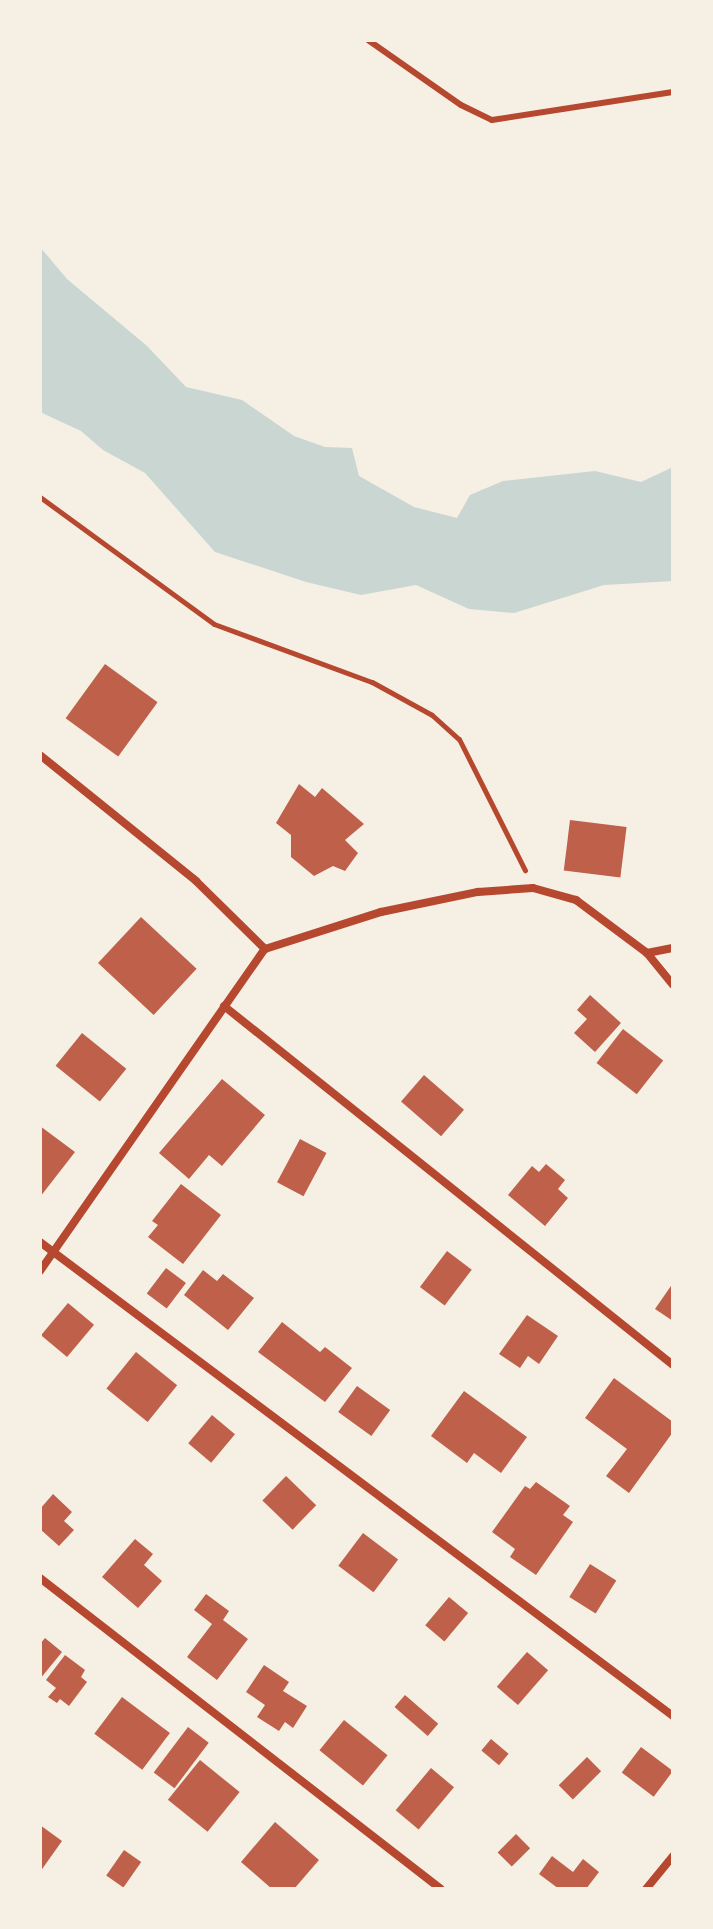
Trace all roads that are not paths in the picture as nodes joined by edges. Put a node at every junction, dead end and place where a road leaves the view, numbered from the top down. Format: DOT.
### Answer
graph roads {
  1 [pos="368,40"];
  2 [pos="673,92"];
  3 [pos="40,755"];
  4 [pos="673,948"];
  5 [pos="265,949"];
  6 [pos="647,953"];
  7 [pos="673,985"];
  8 [pos="224,1006"];
  9 [pos="40,1242"];
  10 [pos="53,1253"];
  11 [pos="40,1271"];
  12 [pos="673,1365"];
  13 [pos="40,1578"];
  14 [pos="673,1716"];
  15 [pos="673,1856"];
  16 [pos="441,1889"];
  17 [pos="646,1889"];
  1 -- 2 [label="lane"];
  3 -- 5 [label="street"];
  4 -- 6 [label="street"];
  5 -- 6 [label="street"];
  5 -- 8 [label="street"];
  6 -- 7 [label="street"];
  8 -- 10 [label="street"];
  8 -- 12 [label="street"];
  9 -- 10 [label="street"];
  10 -- 11 [label="street"];
  10 -- 14 [label="street"];
  13 -- 16 [label="street"];
  15 -- 17 [label="street"];
}
